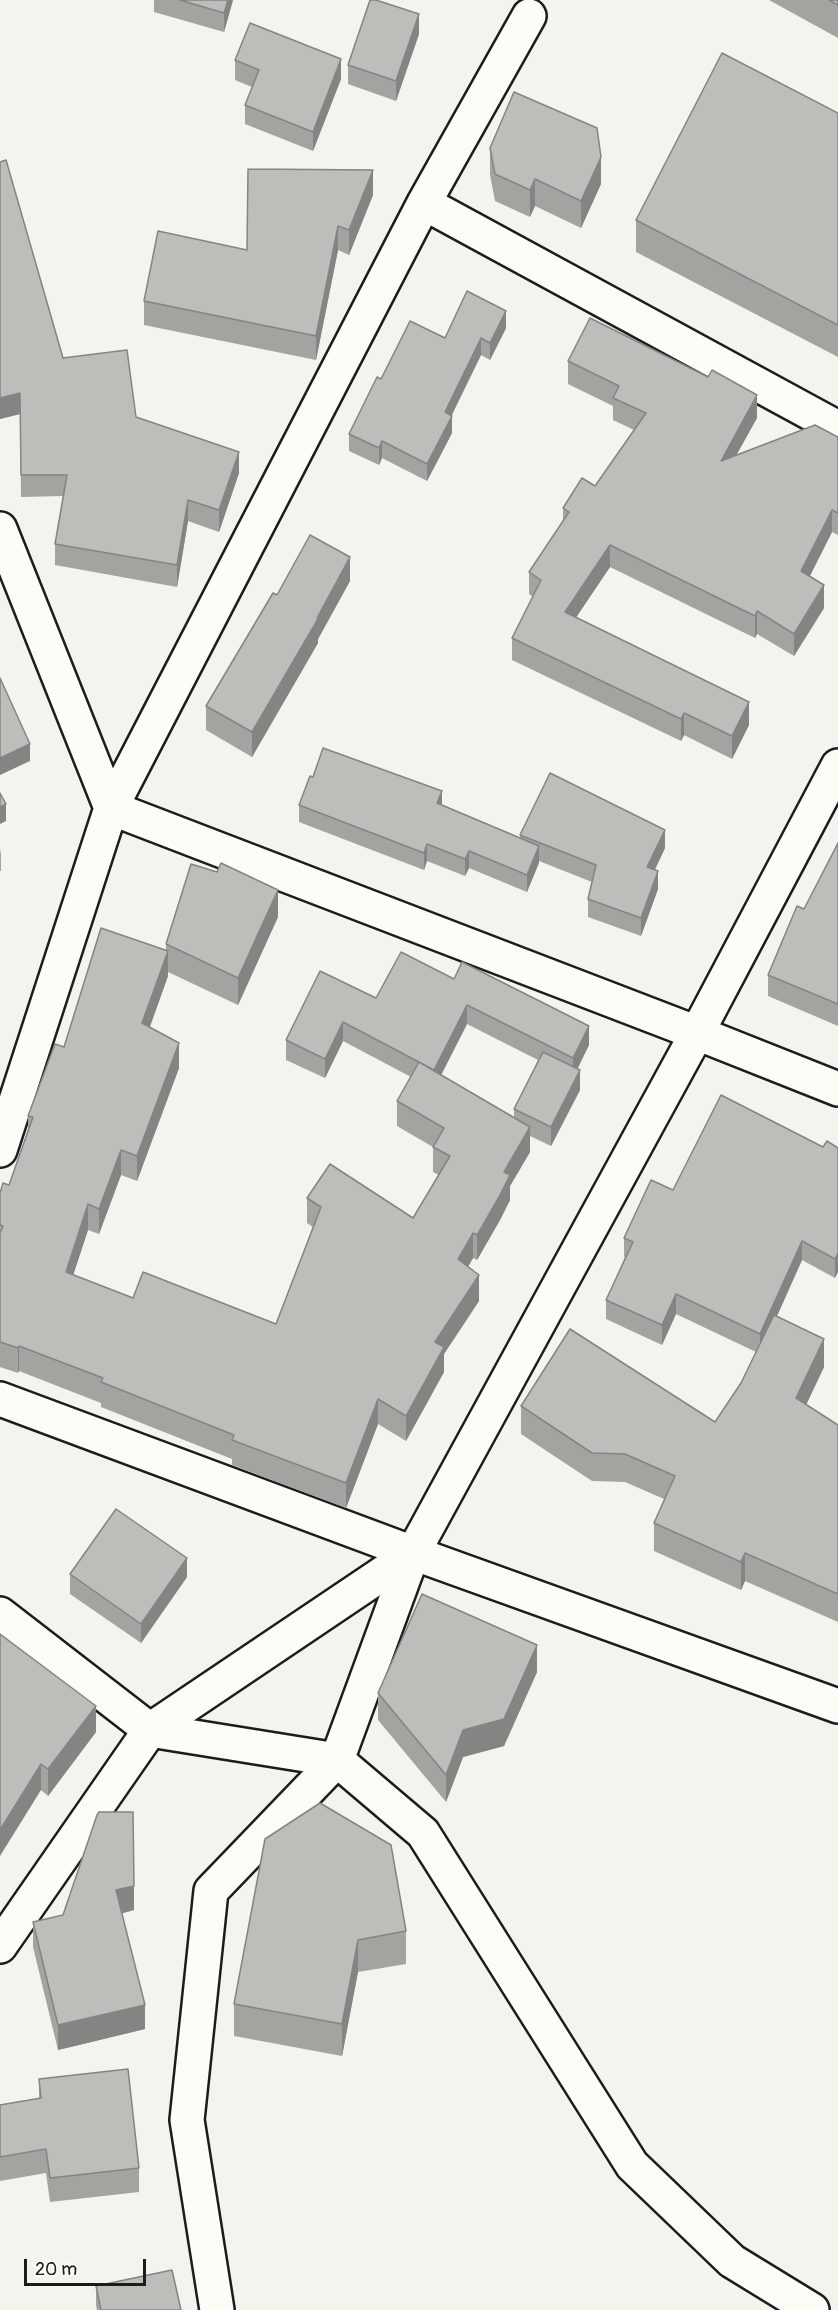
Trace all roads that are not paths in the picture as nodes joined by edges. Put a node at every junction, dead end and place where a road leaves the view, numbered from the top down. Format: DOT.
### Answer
graph roads {
  1 [pos="528,16"];
  2 [pos="424,203"];
  3 [pos="838,428"];
  4 [pos="0,529"];
  5 [pos="838,766"];
  6 [pos="111,808"];
  7 [pos="697,1033"];
  8 [pos="838,1089"];
  9 [pos="0,1150"];
  10 [pos="0,1399"];
  11 [pos="413,1554"];
  12 [pos="0,1614"];
  13 [pos="838,1706"];
  14 [pos="150,1730"];
  15 [pos="337,1760"];
  16 [pos="0,1946"];
  17 [pos="217,2310"];
  18 [pos="812,2310"];
  1 -- 2 [label="street"];
  2 -- 3 [label="street"];
  2 -- 6 [label="street"];
  4 -- 6 [label="street"];
  5 -- 7 [label="street"];
  6 -- 7 [label="street"];
  6 -- 9 [label="street"];
  7 -- 8 [label="street"];
  7 -- 11 [label="street"];
  10 -- 11 [label="street"];
  11 -- 13 [label="street"];
  11 -- 14 [label="street"];
  11 -- 15 [label="street"];
  12 -- 14 [label="street"];
  14 -- 15 [label="street"];
  14 -- 16 [label="street"];
  15 -- 17 [label="street"];
  15 -- 18 [label="street"];
}
